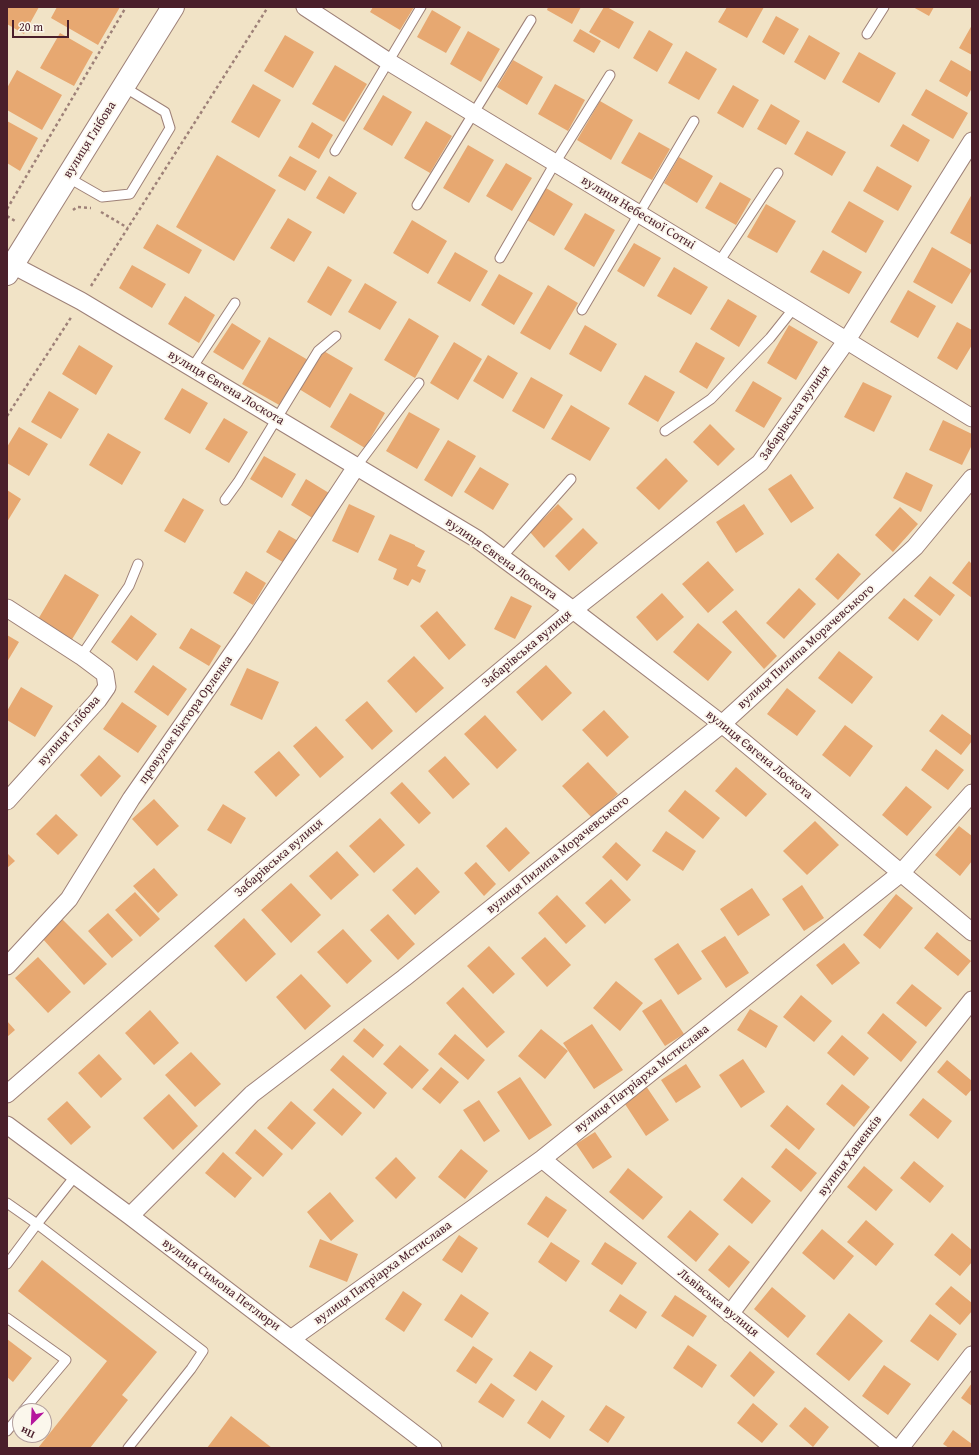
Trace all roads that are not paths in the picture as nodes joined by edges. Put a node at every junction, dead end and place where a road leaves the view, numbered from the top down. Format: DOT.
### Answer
graph roads {
  1 [pos="173,7"];
  2 [pos="305,7"];
  3 [pos="421,7"];
  4 [pos="884,7"];
  5 [pos="531,20"];
  6 [pos="867,34"];
  7 [pos="389,62"];
  8 [pos="610,75"];
  9 [pos="124,87"];
  10 [pos="474,113"];
  11 [pos="694,121"];
  12 [pos="972,141"];
  13 [pos="335,151"];
  14 [pos="555,163"];
  15 [pos="778,173"];
  16 [pos="67,177"];
  17 [pos="417,205"];
  18 [pos="639,214"];
  19 [pos="500,258"];
  20 [pos="719,262"];
  21 [pos="9,267"];
  22 [pos="235,303"];
  23 [pos="794,308"];
  24 [pos="582,310"];
  25 [pos="336,336"];
  26 [pos="847,340"];
  27 [pos="192,368"];
  28 [pos="419,383"];
  29 [pos="276,418"];
  30 [pos="972,418"];
  31 [pos="665,431"];
  32 [pos="356,467"];
  33 [pos="571,478"];
  34 [pos="972,478"];
  35 [pos="225,500"];
  36 [pos="502,557"];
  37 [pos="138,564"];
  38 [pos="7,608"];
  39 [pos="573,610"];
  40 [pos="81,656"];
  41 [pos="722,724"];
  42 [pos="972,793"];
  43 [pos="7,801"];
  44 [pos="901,873"];
  45 [pos="972,932"];
  46 [pos="7,966"];
  47 [pos="972,1000"];
  48 [pos="7,1094"];
  49 [pos="7,1125"];
  50 [pos="542,1159"];
  51 [pos="76,1175"];
  52 [pos="7,1203"];
  53 [pos="130,1216"];
  54 [pos="37,1224"];
  55 [pos="7,1264"];
  56 [pos="730,1314"];
  57 [pos="7,1318"];
  58 [pos="291,1339"];
  59 [pos="972,1355"];
  60 [pos="30,1403"];
  61 [pos="128,1448"];
  62 [pos="433,1448"];
  63 [pos="894,1448"];
  64 [pos="900,1448"];
  1 -- 9 [label="main road, вулиця Глібова"];
  2 -- 7 [label="street, вулиця Небесної Сотні"];
  3 -- 7 [label="lane"];
  4 -- 6 [label="lane"];
  5 -- 10 [label="lane"];
  7 -- 10 [label="street, вулиця Небесної Сотні"];
  7 -- 13 [label="lane"];
  8 -- 14 [label="lane"];
  9 -- 16 [label="main road, вулиця Глібова"];
  9 -- 16 [label="lane"];
  10 -- 14 [label="street, вулиця Небесної Сотні"];
  10 -- 17 [label="lane"];
  11 -- 18 [label="lane"];
  12 -- 26 [label="street, Забарівська вулиця"];
  14 -- 18 [label="street, вулиця Небесної Сотні"];
  14 -- 19 [label="lane"];
  15 -- 20 [label="lane"];
  16 -- 21 [label="main road, вулиця Глібова"];
  18 -- 20 [label="street, вулиця Небесної Сотні"];
  18 -- 24 [label="lane"];
  20 -- 23 [label="street, вулиця Небесної Сотні"];
  21 -- 27 [label="street, вулиця Євгена Лоскота"];
  22 -- 27 [label="lane"];
  23 -- 26 [label="street, вулиця Небесної Сотні"];
  23 -- 31 [label="lane"];
  25 -- 29 [label="lane"];
  26 -- 30 [label="street, вулиця Небесної Сотні"];
  26 -- 39 [label="street, Забарівська вулиця"];
  27 -- 29 [label="street, вулиця Євгена Лоскота"];
  28 -- 32 [label="lane"];
  29 -- 32 [label="street, вулиця Євгена Лоскота"];
  29 -- 35 [label="lane"];
  32 -- 36 [label="street, вулиця Євгена Лоскота"];
  32 -- 46 [label="street, провулок Віктора Орленка"];
  33 -- 36 [label="lane"];
  34 -- 41 [label="street, вулиця Пилипа Морачевського"];
  36 -- 39 [label="street, вулиця Євгена Лоскота"];
  37 -- 40 [label="lane"];
  38 -- 40 [label="street, вулиця Глібова"];
  39 -- 41 [label="street, вулиця Євгена Лоскота"];
  39 -- 48 [label="street, Забарівська вулиця"];
  40 -- 43 [label="street, вулиця Глібова"];
  41 -- 44 [label="street, вулиця Євгена Лоскота"];
  41 -- 53 [label="street, вулиця Пилипа Морачевського"];
  42 -- 44 [label="street, вулиця Патріарха Мстислава"];
  44 -- 45 [label="street, вулиця Євгена Лоскота"];
  44 -- 50 [label="street, вулиця Патріарха Мстислава"];
  47 -- 56 [label="street, вулиця Ханенків"];
  49 -- 51 [label="street, вулиця Симона Петлюри"];
  50 -- 56 [label="street, Львівська вулиця"];
  50 -- 58 [label="street, вулиця Патріарха Мстислава"];
  51 -- 53 [label="street, вулиця Симона Петлюри"];
  51 -- 54 [label="lane"];
  52 -- 54 [label="lane"];
  53 -- 58 [label="street, вулиця Симона Петлюри"];
  54 -- 55 [label="lane"];
  54 -- 61 [label="lane"];
  56 -- 63 [label="street, Львівська вулиця"];
  57 -- 60 [label="lane"];
  58 -- 62 [label="street, вулиця Симона Петлюри"];
  59 -- 64 [label="street"];
}
